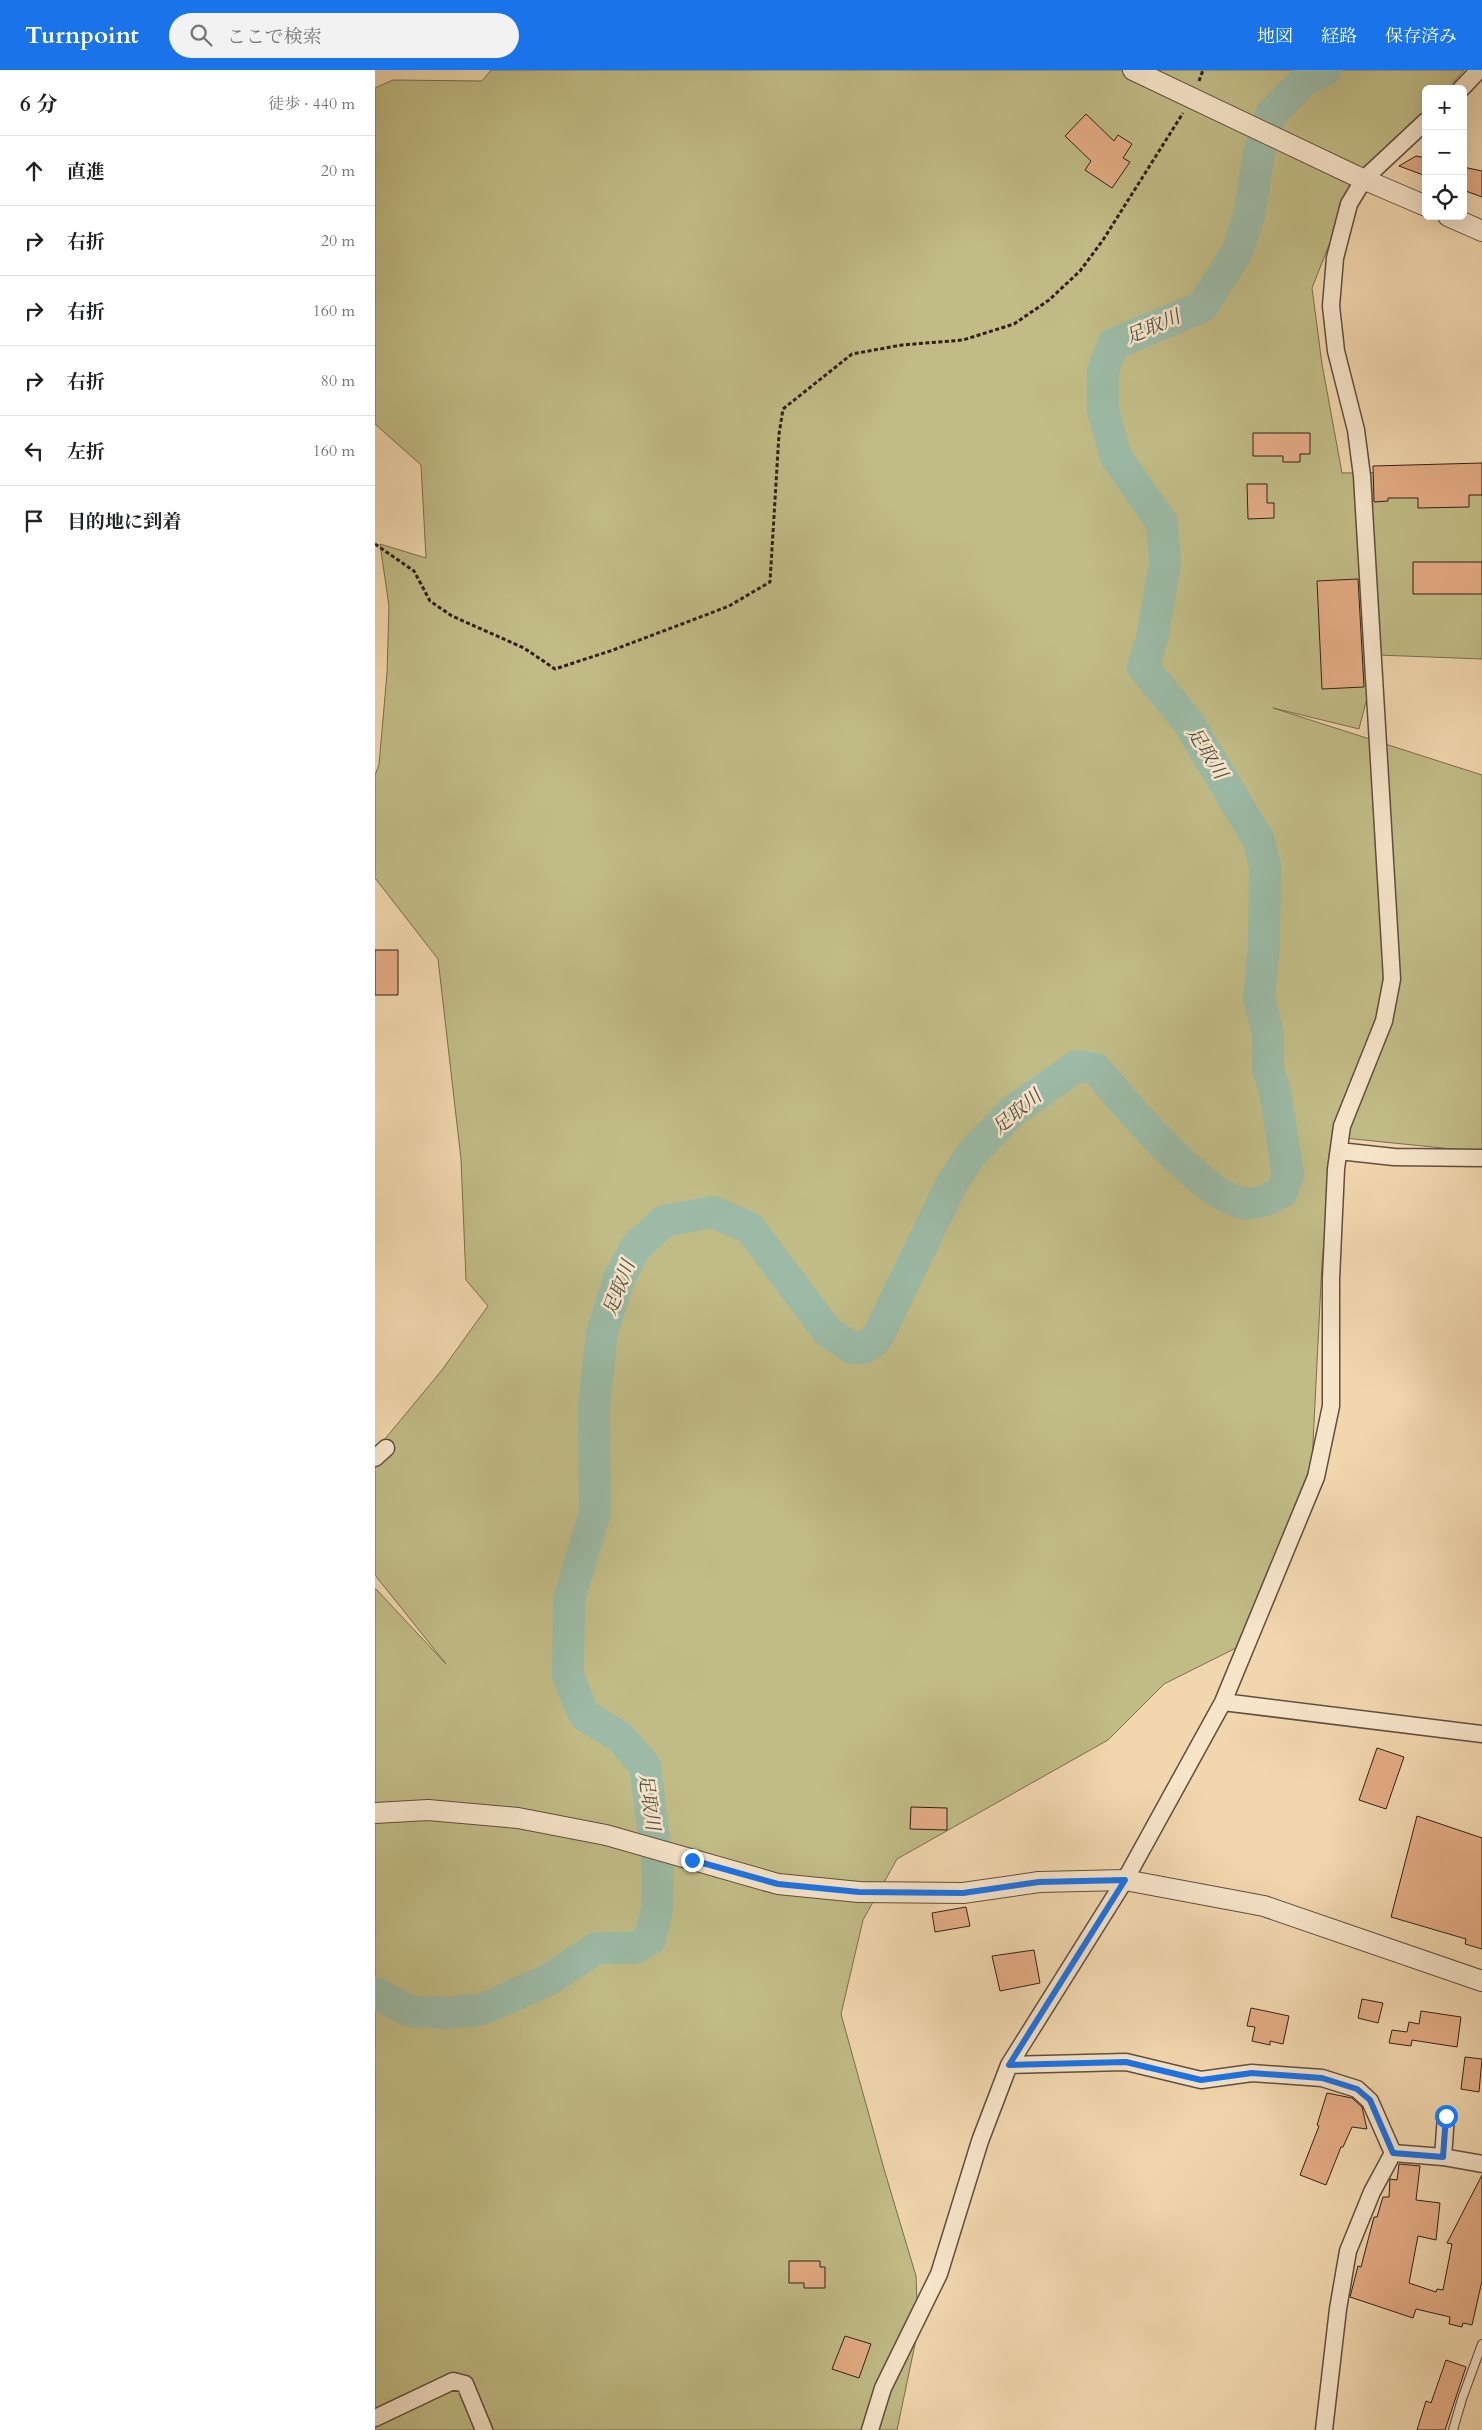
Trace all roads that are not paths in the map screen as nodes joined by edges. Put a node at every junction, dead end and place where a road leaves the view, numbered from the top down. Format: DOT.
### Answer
graph roads {
  1 [pos="1133,70"];
  2 [pos="1479,70"];
  3 [pos="1465,85"];
  4 [pos="1422,125"];
  5 [pos="1360,178"];
  6 [pos="1422,204"];
  7 [pos="1457,220"];
  8 [pos="1482,231"];
  9 [pos="1339,1151"];
  10 [pos="1482,1158"];
  11 [pos="1223,1702"];
  12 [pos="1482,1734"];
  13 [pos="375,1813"];
  14 [pos="1125,1880"];
  15 [pos="1482,1981"];
  16 [pos="1009,2065"];
  17 [pos="1446,2116"];
  18 [pos="1393,2153"];
  19 [pos="1443,2157"];
  20 [pos="1482,2164"];
  21 [pos="1482,2344"];
  22 [pos="375,2418"];
  23 [pos="484,2430"];
  24 [pos="870,2430"];
  25 [pos="1324,2430"];
  26 [pos="1453,2430"];
  1 -- 5 [label="street"];
  2 -- 3 [label="street"];
  4 -- 5 [label="street"];
  5 -- 6 [label="street"];
  5 -- 9 [label="street"];
  7 -- 8 [label="street"];
  9 -- 10 [label="street"];
  9 -- 11 [label="street"];
  11 -- 12 [label="street"];
  11 -- 14 [label="street"];
  13 -- 14 [label="street"];
  14 -- 15 [label="street"];
  14 -- 16 [label="street"];
  16 -- 18 [label="street"];
  16 -- 24 [label="street"];
  17 -- 19 [label="street"];
  18 -- 19 [label="street"];
  18 -- 25 [label="street"];
  19 -- 20 [label="street"];
  21 -- 26 [label="lane"];
  22 -- 23 [label="street"];
}
